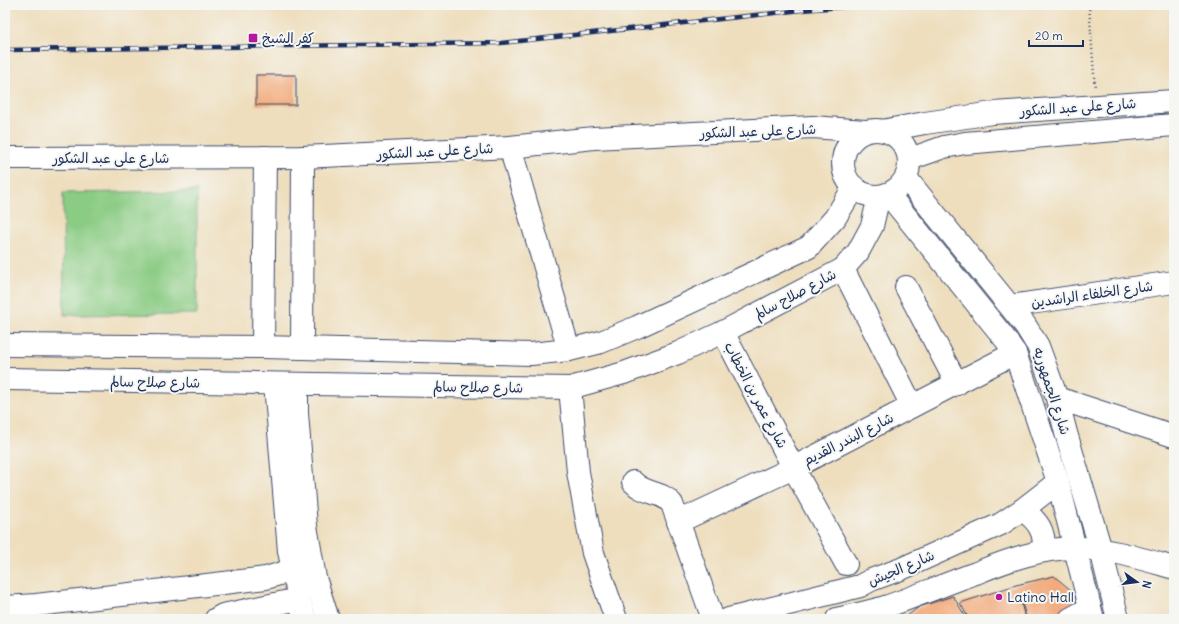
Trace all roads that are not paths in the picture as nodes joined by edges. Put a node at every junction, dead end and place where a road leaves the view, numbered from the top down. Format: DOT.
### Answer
graph roads {
  1 [pos="1174,100"];
  2 [pos="1174,125"];
  3 [pos="887,130"];
  4 [pos="865,131"];
  5 [pos="510,147"];
  6 [pos="264,157"];
  7 [pos="304,157"];
  8 [pos="5,158"];
  9 [pos="908,168"];
  10 [pos="854,187"];
  11 [pos="883,195"];
  12 [pos="843,269"];
  13 [pos="1174,282"];
  14 [pos="906,287"];
  15 [pos="1010,306"];
  16 [pos="723,332"];
  17 [pos="5,346"];
  18 [pos="263,347"];
  19 [pos="302,348"];
  20 [pos="569,350"];
  21 [pos="1015,353"];
  22 [pos="5,379"];
  23 [pos="275,384"];
  24 [pos="297,384"];
  25 [pos="957,384"];
  26 [pos="570,388"];
  27 [pos="1057,398"];
  28 [pos="912,406"];
  29 [pos="1174,436"];
  30 [pos="794,467"];
  31 [pos="634,482"];
  32 [pos="1058,482"];
  33 [pos="1022,510"];
  34 [pos="678,522"];
  35 [pos="1075,548"];
  36 [pos="1101,550"];
  37 [pos="1044,551"];
  38 [pos="846,564"];
  39 [pos="1174,568"];
  40 [pos="292,570"];
  41 [pos="871,580"];
  42 [pos="5,607"];
  43 [pos="302,609"];
  44 [pos="887,613"];
  45 [pos="1091,613"];
  46 [pos="216,619"];
  47 [pos="328,619"];
  48 [pos="616,619"];
  49 [pos="713,619"];
  50 [pos="729,619"];
  51 [pos="837,619"];
  52 [pos="1070,619"];
  53 [pos="1118,619"];
  1 -- 3 [label="street, شارع على عبد الشكور"];
  2 -- 9 [label="street, شارع على عبد الشكور"];
  3 -- 4 [label="street"];
  3 -- 9 [label="street"];
  4 -- 5 [label="street, شارع على عبد الشكور"];
  4 -- 10 [label="street"];
  5 -- 7 [label="street, شارع على عبد الشكور"];
  5 -- 20 [label="street"];
  6 -- 7 [label="street, شارع على عبد الشكور"];
  6 -- 8 [label="street, شارع على عبد الشكور"];
  6 -- 18 [label="street"];
  7 -- 19 [label="street"];
  9 -- 11 [label="street"];
  9 -- 15 [label="street, شارع الجمهوريه"];
  10 -- 11 [label="street"];
  10 -- 20 [label="street"];
  11 -- 12 [label="street, شارع صلاح سالم"];
  11 -- 21 [label="street, شارع الجمهوريه"];
  12 -- 16 [label="street, شارع صلاح سالم"];
  12 -- 28 [label="street"];
  13 -- 15 [label="street, شارع الخلفاء الراشدين"];
  14 -- 25 [label="street"];
  15 -- 27 [label="street, شارع الجمهوريه"];
  16 -- 26 [label="street, شارع صلاح سالم"];
  16 -- 30 [label="street, شارع عمر بن الخطاب"];
  17 -- 18 [label="street"];
  18 -- 19 [label="street"];
  19 -- 20 [label="street"];
  21 -- 25 [label="street, شارع البندر القديم"];
  21 -- 32 [label="street, شارع الجمهوريه"];
  22 -- 23 [label="street, شارع صلاح سالم"];
  23 -- 24 [label="street, شارع صلاح سالم"];
  23 -- 40 [label="street"];
  24 -- 26 [label="street, شارع صلاح سالم"];
  24 -- 47 [label="street"];
  25 -- 28 [label="street, شارع البندر القديم"];
  26 -- 48 [label="street"];
  27 -- 29 [label="street"];
  27 -- 36 [label="street, شارع الجمهوريه"];
  28 -- 30 [label="street, شارع البندر القديم"];
  30 -- 34 [label="street, شارع البندر القديم"];
  30 -- 38 [label="street, شارع عمر بن الخطاب"];
  31 -- 34 [label="street"];
  32 -- 33 [label="street, شارع الجيش"];
  32 -- 35 [label="street, شارع الجمهوريه"];
  33 -- 37 [label="street"];
  33 -- 41 [label="street, شارع الجيش"];
  34 -- 49 [label="street"];
  35 -- 36 [label="street, شارع الجيش"];
  35 -- 37 [label="street, شارع الجيش"];
  35 -- 45 [label="street, شارع الجمهوريه"];
  36 -- 39 [label="street, شارع الجيش"];
  36 -- 53 [label="street, شارع الجمهوريه"];
  37 -- 44 [label="street, شارع الجيش"];
  40 -- 42 [label="street"];
  40 -- 43 [label="street"];
  41 -- 44 [label="street"];
  41 -- 50 [label="street, شارع الجيش"];
  43 -- 46 [label="street"];
  44 -- 51 [label="street, شارع الجيش"];
  45 -- 52 [label="street"];
}
